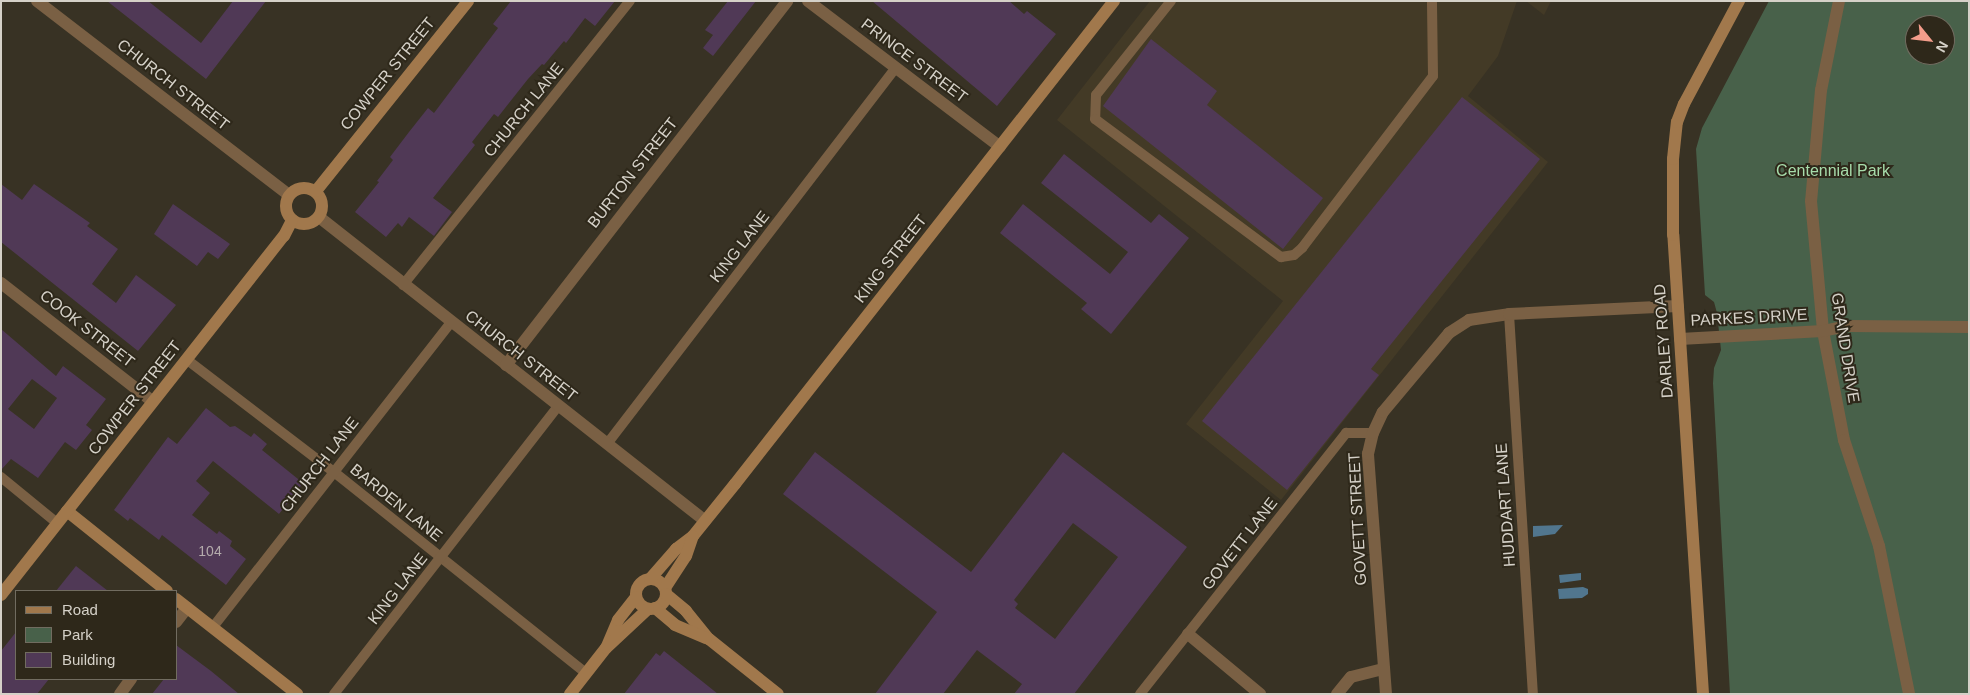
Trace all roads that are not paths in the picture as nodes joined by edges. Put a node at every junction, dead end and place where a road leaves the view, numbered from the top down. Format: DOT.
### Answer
graph roads {
  1 [pos="37,1"];
  2 [pos="468,1"];
  3 [pos="630,1"];
  4 [pos="787,1"];
  5 [pos="808,1"];
  6 [pos="1114,1"];
  7 [pos="1171,1"];
  8 [pos="1432,1"];
  9 [pos="1739,1"];
  10 [pos="1839,1"];
  11 [pos="896,68"];
  12 [pos="1000,147"];
  13 [pos="316,191"];
  14 [pos="289,195"];
  15 [pos="319,217"];
  16 [pos="292,220"];
  17 [pos="1,284"];
  18 [pos="403,285"];
  19 [pos="1678,306"];
  20 [pos="1509,314"];
  21 [pos="451,322"];
  22 [pos="1969,326"];
  23 [pos="1822,331"];
  24 [pos="1680,339"];
  25 [pos="186,359"];
  26 [pos="506,365"];
  27 [pos="152,401"];
  28 [pos="558,406"];
  29 [pos="1373,433"];
  30 [pos="607,444"];
  31 [pos="334,472"];
  32 [pos="1,477"];
  33 [pos="67,511"];
  34 [pos="705,521"];
  35 [pos="57,522"];
  36 [pos="693,536"];
  37 [pos="441,559"];
  38 [pos="650,579"];
  39 [pos="166,590"];
  40 [pos="665,591"];
  41 [pos="1,595"];
  42 [pos="636,597"];
  43 [pos="178,601"];
  44 [pos="187,608"];
  45 [pos="652,609"];
  46 [pos="178,619"];
  47 [pos="213,627"];
  48 [pos="1188,634"];
  49 [pos="708,639"];
  50 [pos="606,648"];
  51 [pos="1384,669"];
  52 [pos="586,673"];
  53 [pos="131,680"];
  54 [pos="120,694"];
  55 [pos="297,694"];
  56 [pos="334,694"];
  57 [pos="570,694"];
  58 [pos="778,694"];
  59 [pos="1140,694"];
  60 [pos="1260,694"];
  61 [pos="1336,694"];
  62 [pos="1386,694"];
  63 [pos="1533,694"];
  64 [pos="1703,694"];
  65 [pos="1909,694"];
  1 -- 14 [label="street, CHURCH STREET"];
  2 -- 13 [label="street, COWPER STREET"];
  3 -- 18 [label="lane, CHURCH LANE"];
  4 -- 26 [label="street, BURTON STREET"];
  5 -- 11 [label="street, PRINCE STREET"];
  6 -- 12 [label="street, KING STREET"];
  7 -- 8 [label="lane"];
  9 -- 19 [label="street, DARLEY ROAD"];
  10 -- 23 [label="street, GRAND DRIVE"];
  11 -- 12 [label="street, PRINCE STREET"];
  11 -- 30 [label="lane, KING LANE"];
  12 -- 34 [label="street, KING STREET"];
  13 -- 14 [label="street"];
  13 -- 15 [label="street"];
  14 -- 16 [label="street"];
  15 -- 16 [label="street"];
  15 -- 18 [label="street, CHURCH STREET"];
  16 -- 25 [label="street, COWPER STREET"];
  17 -- 27 [label="street, COOK STREET"];
  18 -- 21 [label="street, CHURCH STREET"];
  19 -- 20 [label="street, GOVETT STREET"];
  19 -- 24 [label="street, DARLEY ROAD"];
  20 -- 29 [label="street, GOVETT STREET"];
  20 -- 63 [label="lane, HUDDART LANE"];
  21 -- 26 [label="street, CHURCH STREET"];
  21 -- 31 [label="lane, CHURCH LANE"];
  22 -- 23 [label="street, PARKES DRIVE"];
  23 -- 24 [label="street, PARKES DRIVE"];
  23 -- 65 [label="street, GRAND DRIVE"];
  24 -- 64 [label="street, DARLEY ROAD"];
  25 -- 27 [label="street, COWPER STREET"];
  25 -- 31 [label="lane, BARDEN LANE"];
  26 -- 28 [label="street, CHURCH STREET"];
  27 -- 33 [label="street, COWPER STREET"];
  28 -- 30 [label="street, CHURCH STREET"];
  28 -- 37 [label="lane, KING LANE"];
  29 -- 48 [label="lane, GOVETT LANE"];
  29 -- 51 [label="street, GOVETT STREET"];
  30 -- 34 [label="street, CHURCH STREET"];
  31 -- 37 [label="lane, BARDEN LANE"];
  31 -- 47 [label="lane, CHURCH LANE"];
  32 -- 35 [label="lane"];
  33 -- 35 [label="street, COWPER STREET"];
  33 -- 39 [label="street"];
  34 -- 36 [label="street, KING STREET"];
  35 -- 41 [label="street, COWPER STREET"];
  36 -- 38 [label="street, KING STREET"];
  36 -- 40 [label="street, KING STREET"];
  37 -- 52 [label="lane, BARDEN LANE"];
  37 -- 56 [label="lane, KING LANE"];
  38 -- 40 [label="street"];
  38 -- 42 [label="street"];
  40 -- 45 [label="street"];
  40 -- 49 [label="street"];
  42 -- 45 [label="street"];
  42 -- 50 [label="street"];
  43 -- 44 [label="street"];
  44 -- 46 [label="street"];
  44 -- 47 [label="street"];
  45 -- 49 [label="street"];
  45 -- 50 [label="street"];
  47 -- 55 [label="street"];
  48 -- 59 [label="lane, GOVETT LANE"];
  48 -- 60 [label="street"];
  49 -- 58 [label="street"];
  50 -- 52 [label="street"];
  51 -- 61 [label="street"];
  51 -- 62 [label="street, GOVETT STREET"];
  52 -- 57 [label="street"];
  53 -- 54 [label="street"];
}
